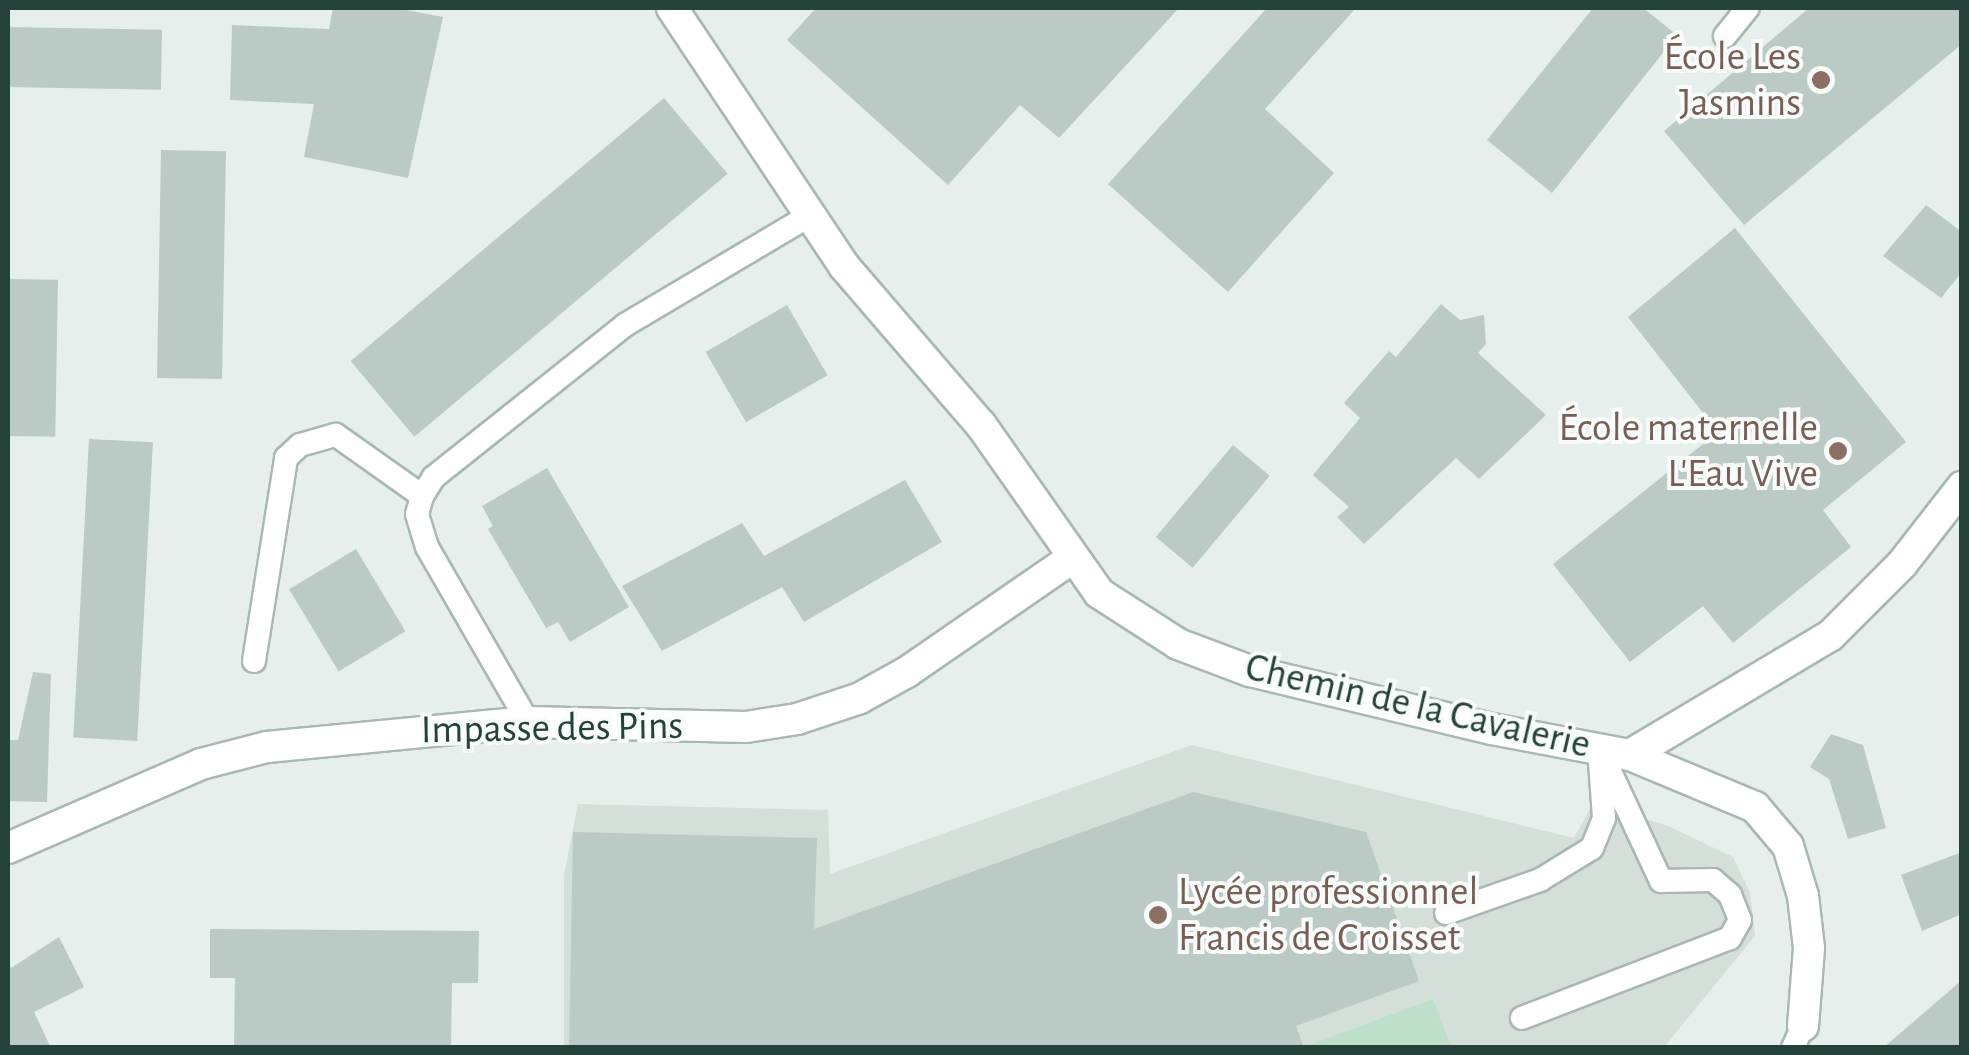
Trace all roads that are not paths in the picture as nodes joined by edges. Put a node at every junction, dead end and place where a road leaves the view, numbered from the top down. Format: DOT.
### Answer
graph roads {
  1 [pos="672,8"];
  2 [pos="1748,8"];
  3 [pos="1725,36"];
  4 [pos="810,214"];
  5 [pos="1962,487"];
  6 [pos="422,496"];
  7 [pos="1071,559"];
  8 [pos="254,661"];
  9 [pos="528,722"];
  10 [pos="1599,748"];
  11 [pos="1630,754"];
  12 [pos="8,848"];
  13 [pos="1446,913"];
  14 [pos="1522,1018"];
  15 [pos="1798,1037"];
  1 -- 4 [label="street, Chemin de la Cavalerie"];
  2 -- 3 [label="lane"];
  4 -- 6 [label="lane"];
  4 -- 7 [label="street, Chemin de la Cavalerie"];
  5 -- 11 [label="street"];
  6 -- 8 [label="lane"];
  6 -- 9 [label="lane"];
  7 -- 9 [label="street, Impasse des Pins"];
  7 -- 10 [label="street, Chemin de la Cavalerie"];
  9 -- 12 [label="street, Impasse des Pins"];
  10 -- 11 [label="street, Chemin de la Cavalerie"];
  10 -- 13 [label="lane"];
  10 -- 14 [label="lane"];
  11 -- 15 [label="street, Chemin de la Cavalerie"];
}
